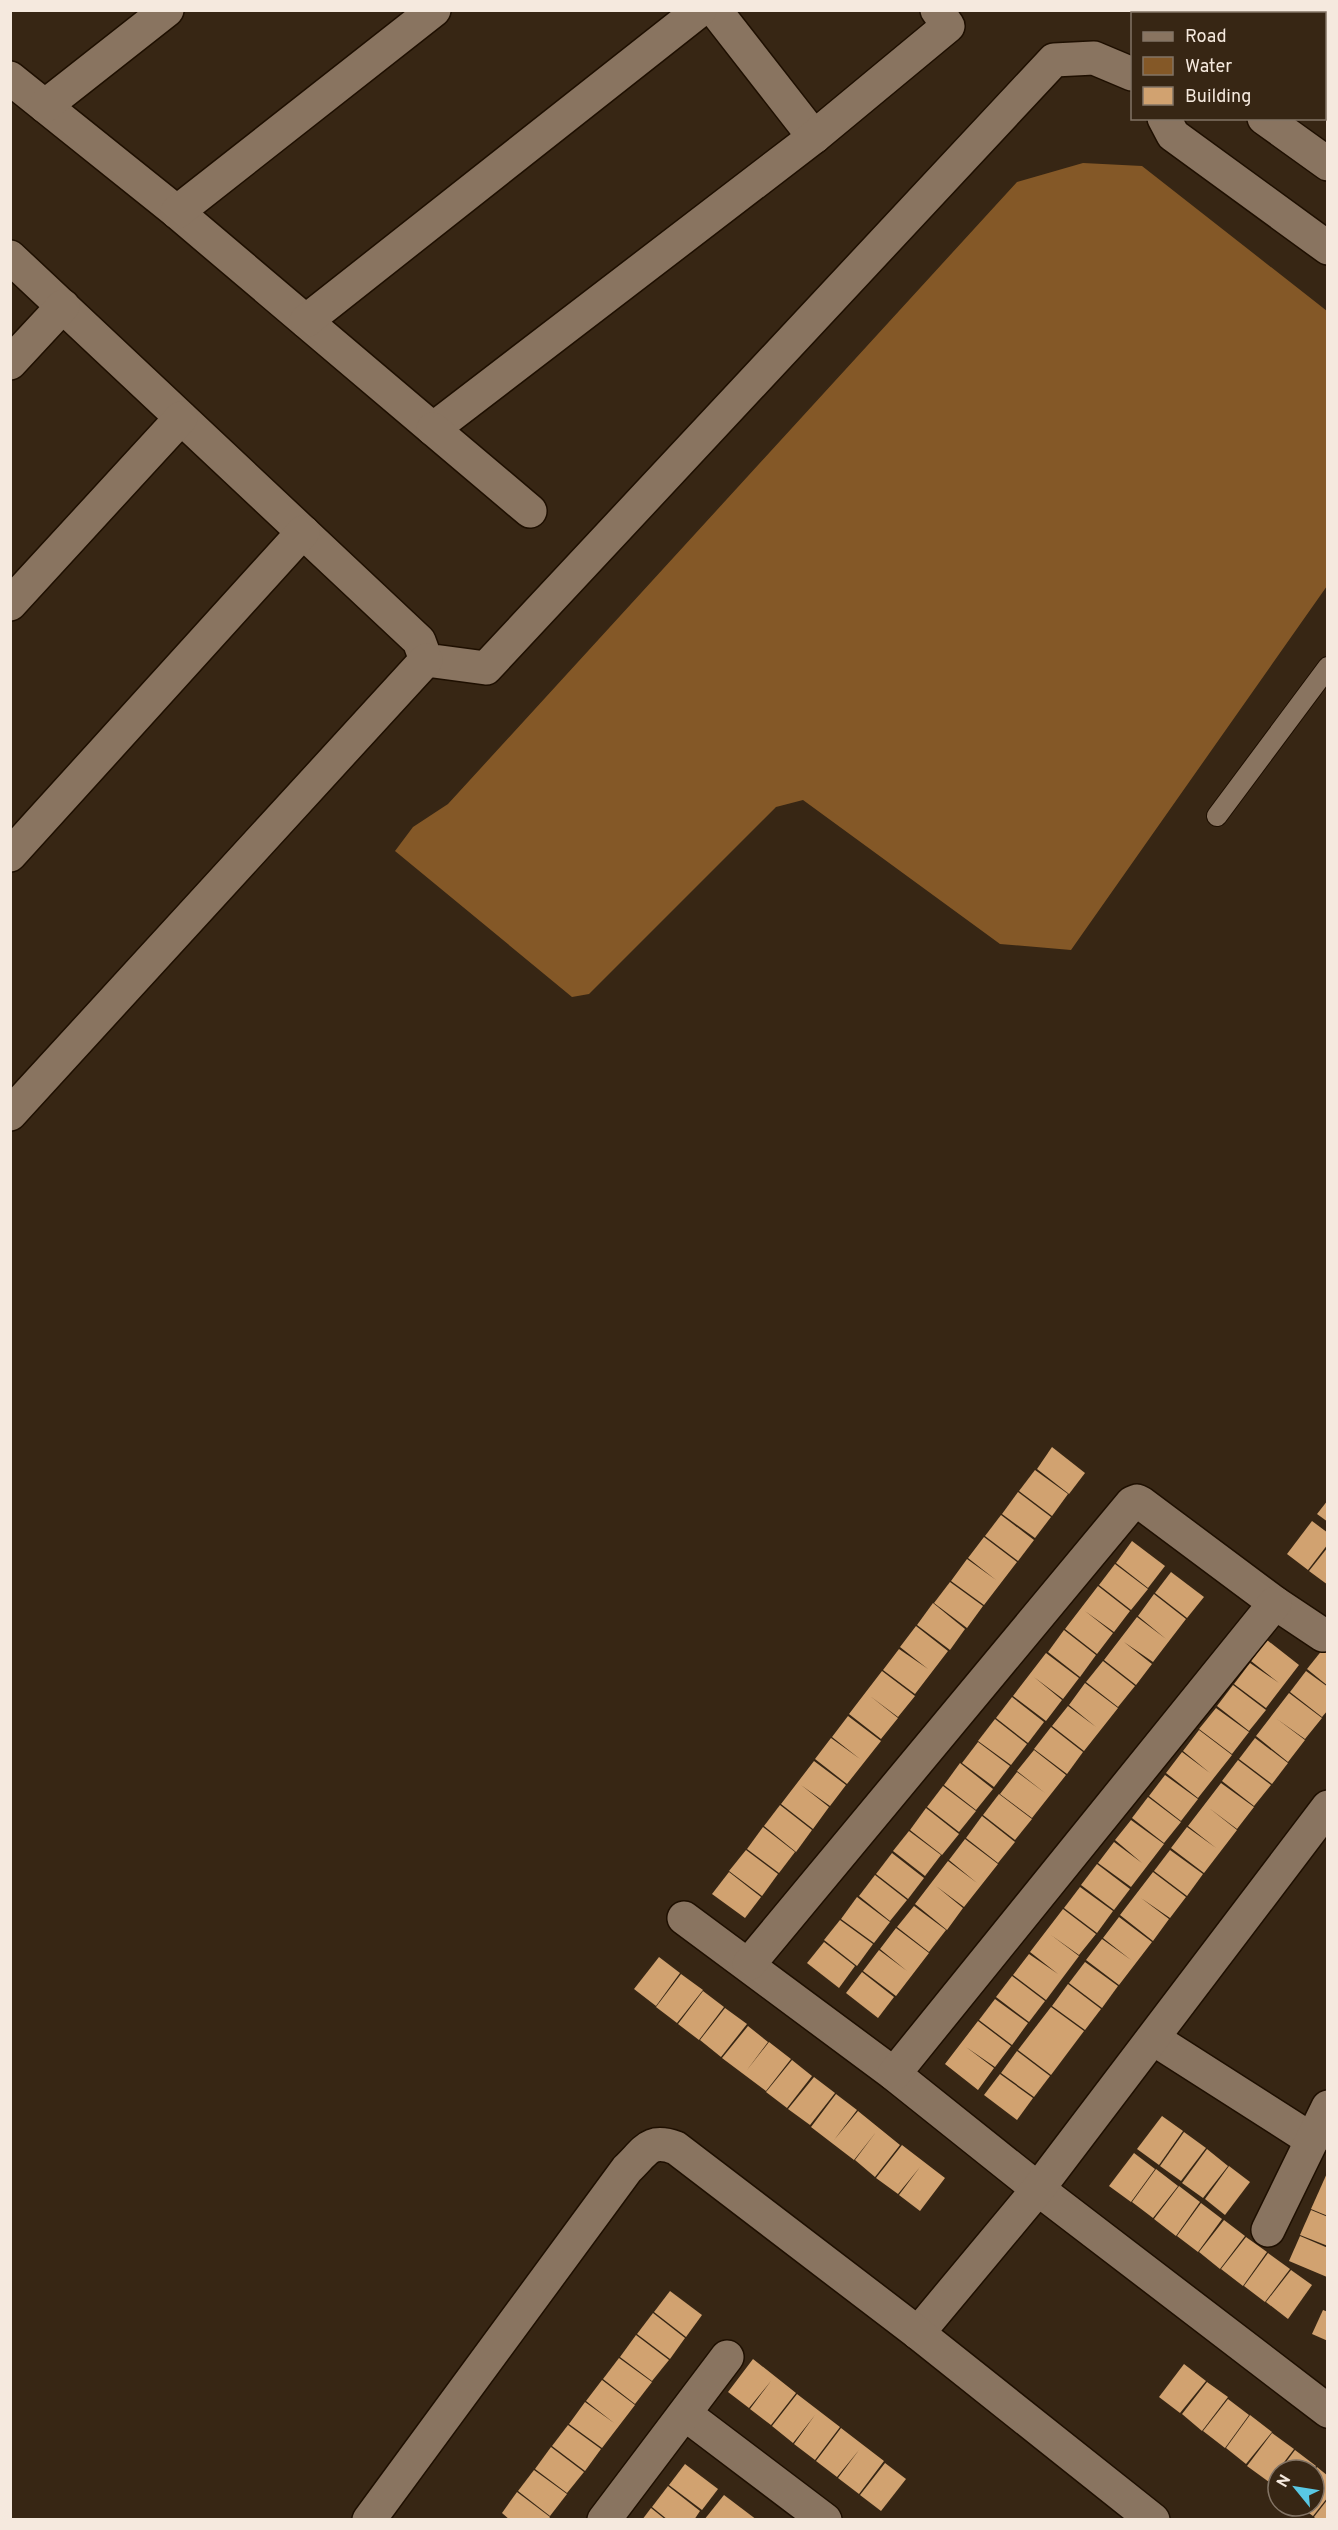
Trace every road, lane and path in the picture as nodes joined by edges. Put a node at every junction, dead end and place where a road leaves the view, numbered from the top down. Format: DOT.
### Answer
graph roads {
  1 [pos="167,10"];
  2 [pos="434,10"];
  3 [pos="700,10"];
  4 [pos="715,10"];
  5 [pos="951,16"];
  6 [pos="1131,75"];
  7 [pos="10,78"];
  8 [pos="45,106"];
  9 [pos="1165,120"];
  10 [pos="1267,120"];
  11 [pos="814,137"];
  12 [pos="1328,164"];
  13 [pos="177,212"];
  14 [pos="1328,248"];
  15 [pos="10,257"];
  16 [pos="63,306"];
  17 [pos="306,321"];
  18 [pos="10,363"];
  19 [pos="181,418"];
  20 [pos="433,429"];
  21 [pos="530,511"];
  22 [pos="303,532"];
  23 [pos="10,604"];
  24 [pos="426,660"];
  25 [pos="1328,667"];
  26 [pos="1217,816"];
  27 [pos="10,855"];
  28 [pos="10,1114"];
  29 [pos="1275,1603"];
  30 [pos="1323,1635"];
  31 [pos="1328,1807"];
  32 [pos="684,1918"];
  33 [pos="749,1964"];
  34 [pos="1154,2039"];
  35 [pos="894,2074"];
  36 [pos="1328,2107"];
  37 [pos="1312,2140"];
  38 [pos="1038,2189"];
  39 [pos="1268,2230"];
  40 [pos="918,2333"];
  41 [pos="727,2357"];
  42 [pos="1328,2411"];
  43 [pos="685,2414"];
  44 [pos="369,2520"];
  45 [pos="604,2520"];
  46 [pos="825,2520"];
  47 [pos="1153,2520"];
  1 -- 8 [label="street"];
  2 -- 13 [label="street"];
  3 -- 17 [label="street"];
  4 -- 11 [label="street"];
  5 -- 11 [label="street"];
  6 -- 24 [label="street"];
  7 -- 8 [label="street"];
  8 -- 13 [label="street"];
  9 -- 14 [label="street"];
  10 -- 12 [label="street"];
  11 -- 20 [label="street"];
  13 -- 17 [label="street"];
  15 -- 16 [label="street"];
  16 -- 18 [label="street"];
  16 -- 19 [label="street"];
  17 -- 20 [label="street"];
  19 -- 22 [label="street"];
  19 -- 23 [label="street"];
  20 -- 21 [label="street"];
  22 -- 24 [label="street"];
  22 -- 27 [label="street"];
  24 -- 28 [label="street"];
  25 -- 26 [label="lane"];
  29 -- 30 [label="street"];
  29 -- 33 [label="street"];
  29 -- 35 [label="street"];
  31 -- 34 [label="street"];
  32 -- 33 [label="street"];
  33 -- 35 [label="street"];
  34 -- 37 [label="street"];
  34 -- 38 [label="street"];
  35 -- 38 [label="street"];
  36 -- 37 [label="street"];
  37 -- 39 [label="street"];
  38 -- 40 [label="street"];
  38 -- 42 [label="street"];
  40 -- 44 [label="street"];
  40 -- 47 [label="street"];
  41 -- 43 [label="street"];
  43 -- 45 [label="street"];
  43 -- 46 [label="street"];
}
